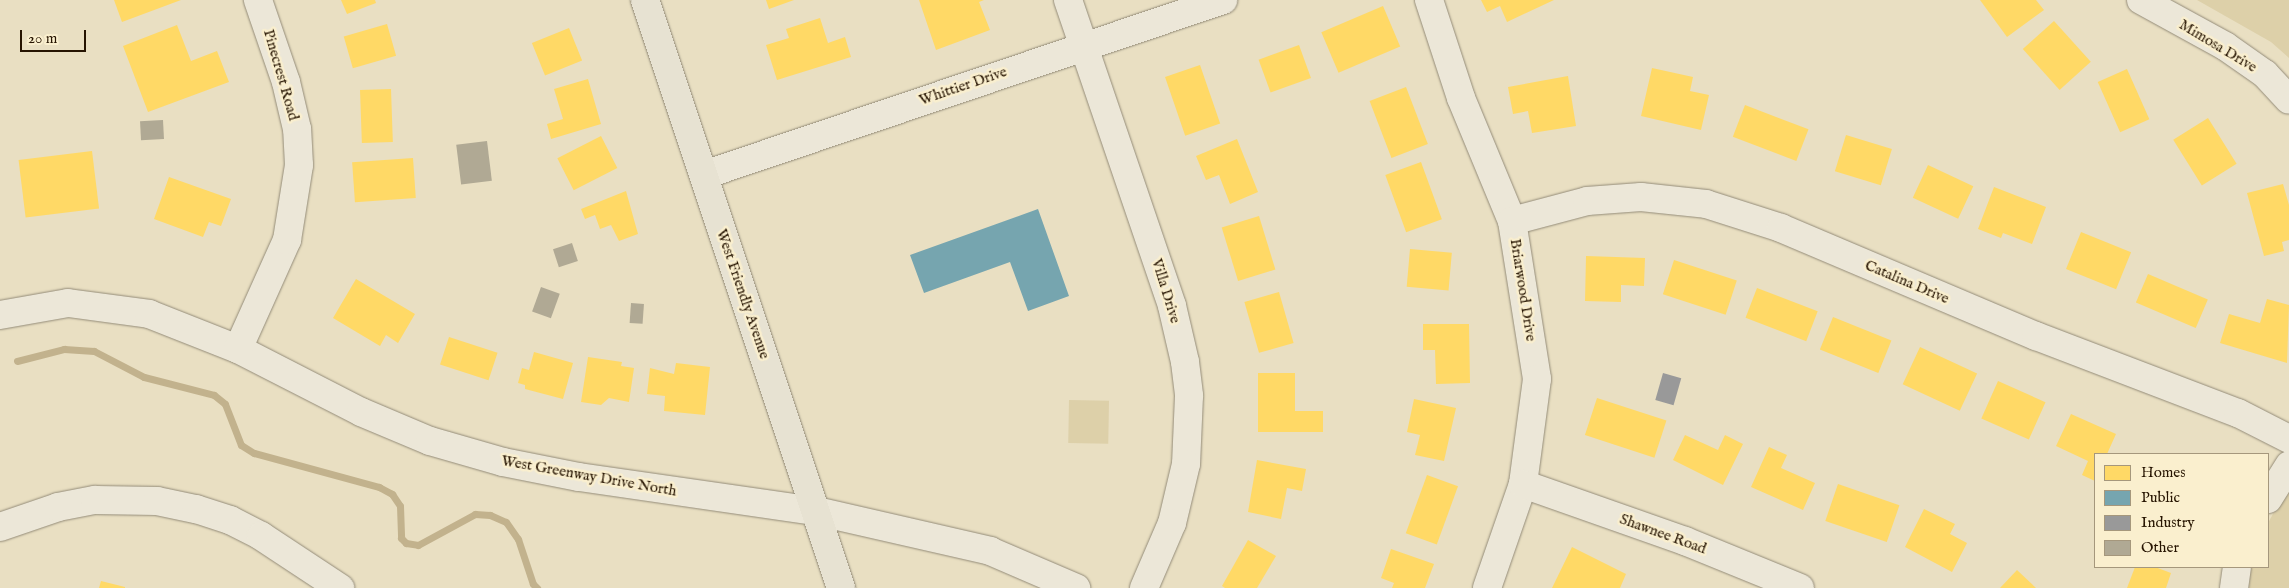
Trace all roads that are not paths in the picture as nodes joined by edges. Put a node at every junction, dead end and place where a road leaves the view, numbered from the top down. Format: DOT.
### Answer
graph roads {
  1 [pos="258,0"];
  2 [pos="645,0"];
  3 [pos="1068,0"];
  4 [pos="1224,0"];
  5 [pos="1428,0"];
  6 [pos="2141,0"];
  7 [pos="1083,45"];
  8 [pos="2289,100"];
  9 [pos="704,175"];
  10 [pos="1512,221"];
  11 [pos="0,315"];
  12 [pos="238,350"];
  13 [pos="2289,439"];
  14 [pos="2289,465"];
  15 [pos="1523,484"];
  16 [pos="2269,497"];
  17 [pos="816,511"];
  18 [pos="0,527"];
  19 [pos="2237,568"];
  20 [pos="340,588"];
  21 [pos="841,588"];
  22 [pos="1076,588"];
  23 [pos="1144,588"];
  24 [pos="1487,588"];
  25 [pos="1800,588"];
  26 [pos="2234,588"];
  1 -- 12 [label="street, Pinecrest Road"];
  2 -- 9 [label="main road, West Friendly Avenue"];
  3 -- 7 [label="street, Villa Drive"];
  4 -- 7 [label="street, Whittier Drive"];
  5 -- 10 [label="street, Briarwood Drive"];
  6 -- 8 [label="street, Mimosa Drive"];
  7 -- 9 [label="street, Whittier Drive"];
  7 -- 23 [label="street, Villa Drive"];
  9 -- 17 [label="main road, West Friendly Avenue"];
  10 -- 13 [label="street, Catalina Drive"];
  10 -- 15 [label="street, Briarwood Drive"];
  11 -- 12 [label="street, West Greenway Drive North"];
  12 -- 17 [label="street, West Greenway Drive North"];
  14 -- 16 [label="street"];
  15 -- 24 [label="street, Briarwood Drive"];
  15 -- 25 [label="street, Shawnee Road"];
  17 -- 21 [label="main road, West Friendly Avenue"];
  17 -- 22 [label="street, West Greenway Drive North"];
  18 -- 20 [label="street"];
  19 -- 26 [label="street"];
}
